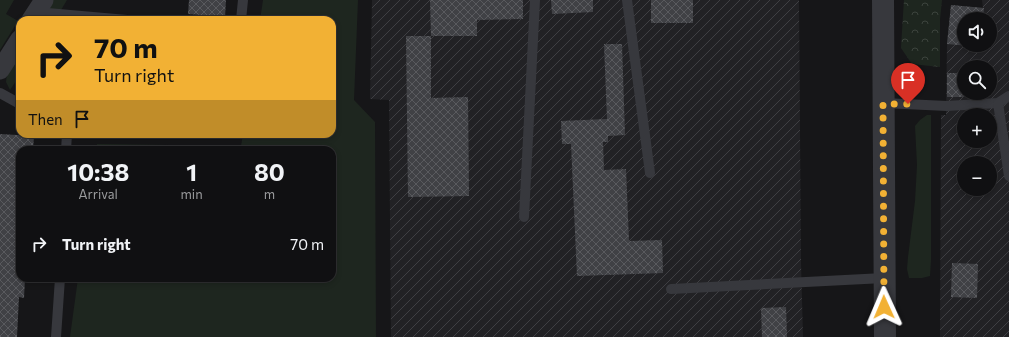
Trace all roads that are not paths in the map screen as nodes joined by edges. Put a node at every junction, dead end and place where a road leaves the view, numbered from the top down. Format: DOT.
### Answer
graph roads {
  1 [pos="243,0"];
  2 [pos="536,0"];
  3 [pos="627,0"];
  4 [pos="883,0"];
  5 [pos="37,11"];
  6 [pos="87,16"];
  7 [pos="241,16"];
  8 [pos="16,45"];
  9 [pos="0,70"];
  10 [pos="0,93"];
  11 [pos="1009,96"];
  12 [pos="16,102"];
  13 [pos="998,103"];
  14 [pos="883,104"];
  15 [pos="650,173"];
  16 [pos="1009,176"];
  17 [pos="524,217"];
  18 [pos="884,278"];
  19 [pos="60,282"];
  20 [pos="671,289"];
  21 [pos="56,337"];
  22 [pos="885,337"];
  1 -- 7 [label="lane"];
  2 -- 17 [label="lane"];
  3 -- 15 [label="lane"];
  4 -- 14 [label="street"];
  5 -- 6 [label="lane"];
  8 -- 9 [label="street"];
  10 -- 12 [label="lane"];
  11 -- 13 [label="lane"];
  13 -- 14 [label="lane"];
  13 -- 16 [label="lane"];
  14 -- 18 [label="street"];
  18 -- 20 [label="lane"];
  18 -- 22 [label="street"];
  19 -- 21 [label="lane"];
}
